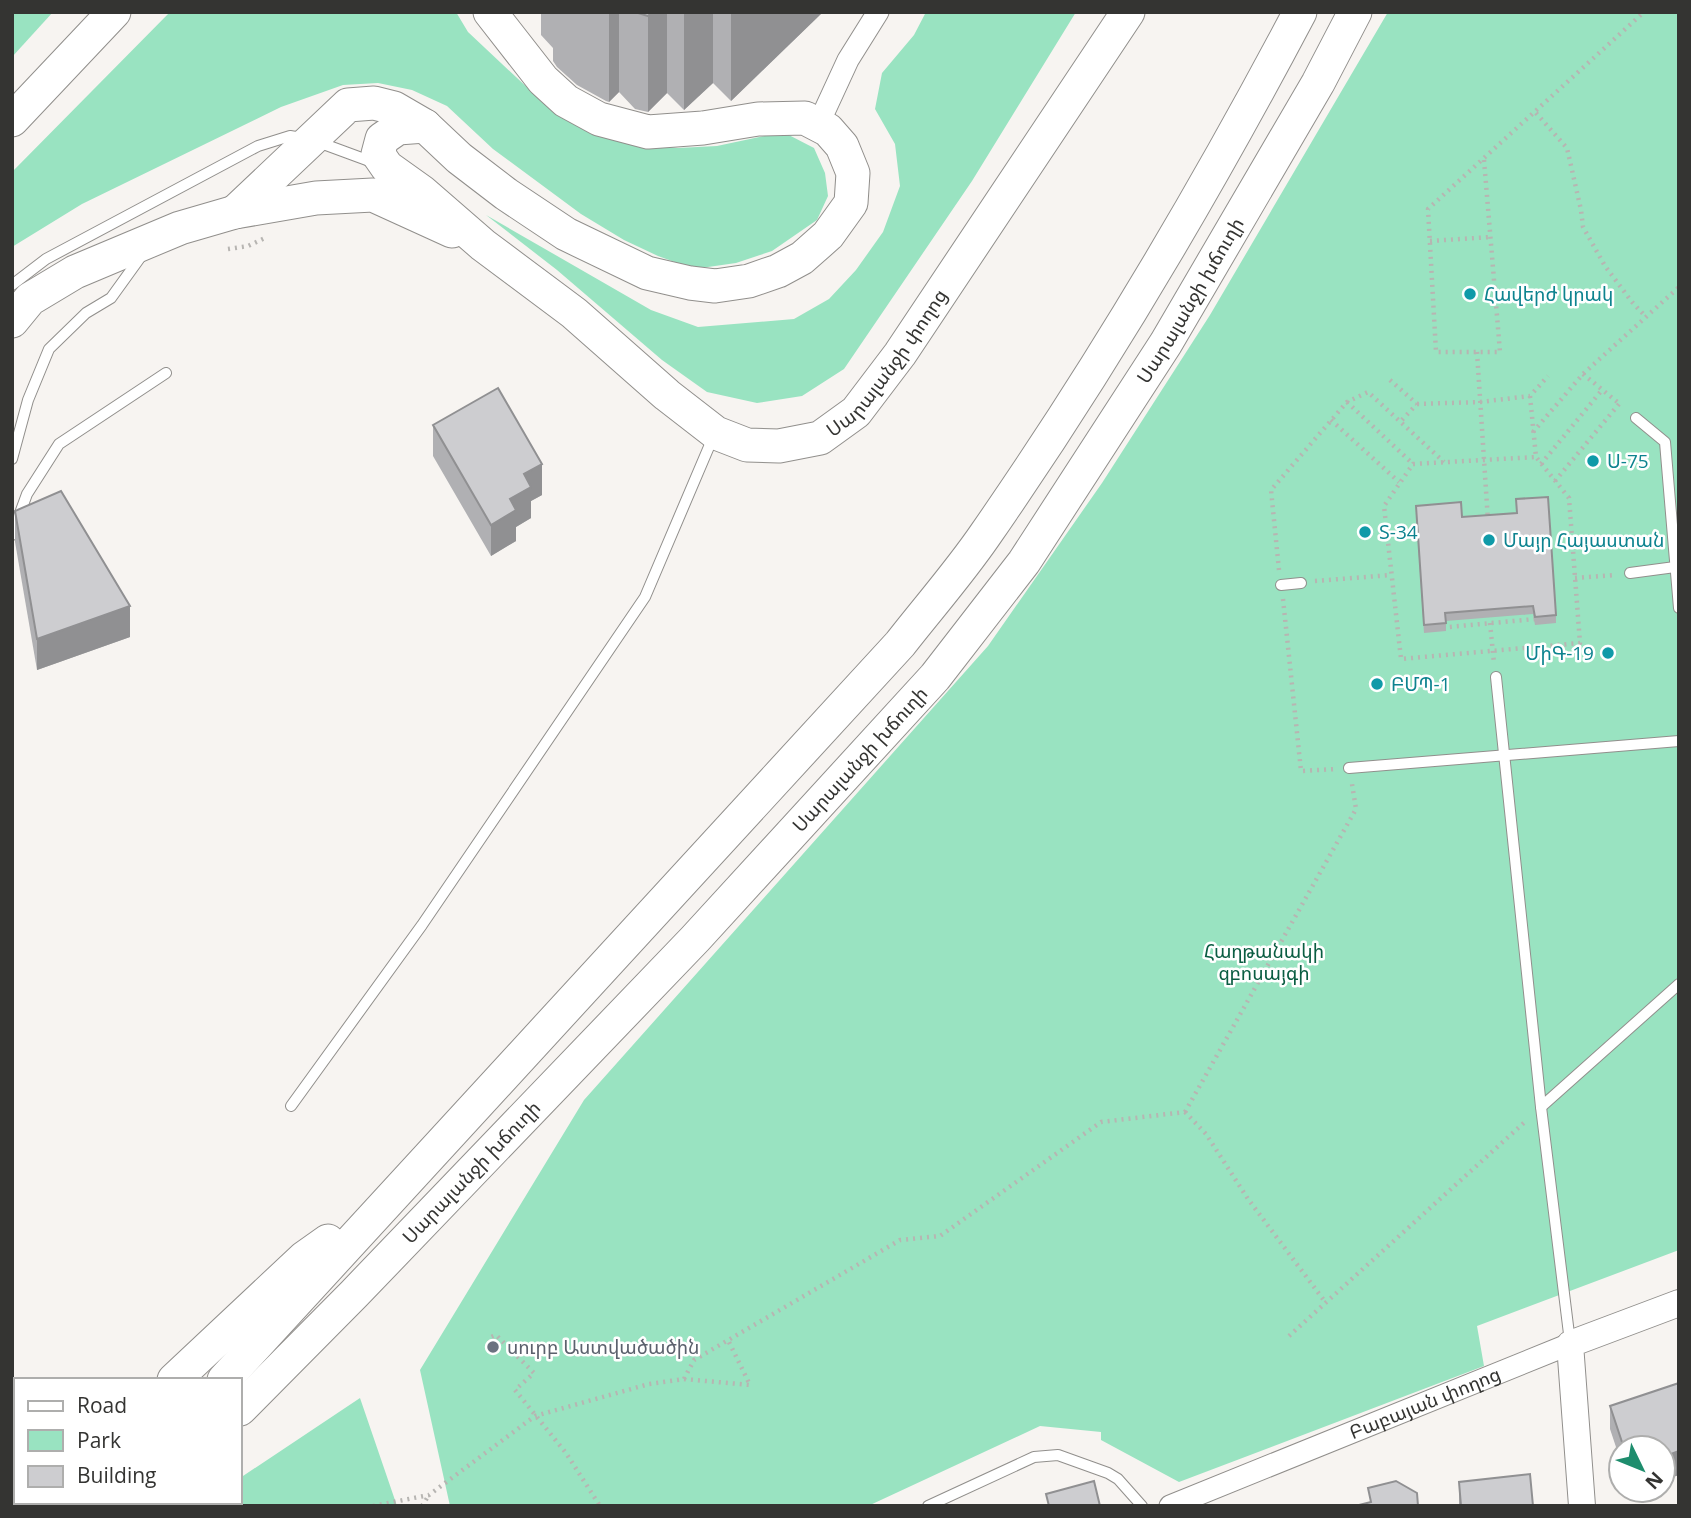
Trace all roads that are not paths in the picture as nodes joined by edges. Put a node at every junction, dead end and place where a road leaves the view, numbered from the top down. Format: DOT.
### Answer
graph roads {
  1 [pos="114,12"];
  2 [pos="490,12"];
  3 [pos="878,12"];
  4 [pos="1128,12"];
  5 [pos="1300,12"];
  6 [pos="1355,12"];
  7 [pos="12,120"];
  8 [pos="818,125"];
  9 [pos="425,126"];
  10 [pos="311,140"];
  11 [pos="387,167"];
  12 [pos="235,212"];
  13 [pos="151,241"];
  14 [pos="483,245"];
  15 [pos="12,285"];
  16 [pos="12,321"];
  17 [pos="166,373"];
  18 [pos="1636,418"];
  19 [pos="716,433"];
  20 [pos="12,459"];
  21 [pos="12,535"];
  22 [pos="1676,551"];
  23 [pos="1675,567"];
  24 [pos="1624,574"];
  25 [pos="1301,583"];
  26 [pos="1281,585"];
  27 [pos="1679,608"];
  28 [pos="1496,677"];
  29 [pos="1679,741"];
  30 [pos="1504,755"];
  31 [pos="1349,768"];
  32 [pos="1679,984"];
  33 [pos="291,1106"];
  34 [pos="1541,1107"];
  35 [pos="393,1195"];
  36 [pos="1679,1303"];
  37 [pos="1570,1344"];
  38 [pos="176,1378"];
  39 [pos="226,1378"];
  40 [pos="242,1407"];
  41 [pos="928,1506"];
  42 [pos="1142,1506"];
  43 [pos="1170,1506"];
  44 [pos="1582,1506"];
  1 -- 7 [label="main road"];
  2 -- 8 [label="main road"];
  3 -- 8 [label="street"];
  4 -- 19 [label="main road, Սարալանջի փողոց"];
  5 -- 35 [label="main road, Սարալանջի խճուղի"];
  6 -- 40 [label="main road, Սարալանջի խճուղի"];
  8 -- 9 [label="main road"];
  9 -- 10 [label="main road"];
  9 -- 11 [label="main road"];
  10 -- 11 [label="lane"];
  10 -- 12 [label="main road"];
  10 -- 15 [label="lane"];
  11 -- 14 [label="main road"];
  12 -- 13 [label="main road"];
  12 -- 14 [label="main road"];
  13 -- 16 [label="main road"];
  13 -- 20 [label="lane"];
  14 -- 19 [label="main road, Սարալանջի փողոց"];
  17 -- 21 [label="lane"];
  18 -- 22 [label="lane"];
  19 -- 33 [label="lane"];
  22 -- 23 [label="lane"];
  23 -- 24 [label="lane"];
  23 -- 27 [label="lane"];
  25 -- 26 [label="lane"];
  28 -- 30 [label="lane"];
  29 -- 30 [label="lane"];
  30 -- 31 [label="lane"];
  30 -- 34 [label="lane"];
  32 -- 34 [label="lane"];
  34 -- 37 [label="lane"];
  35 -- 38 [label="main road"];
  35 -- 39 [label="main road, Սարալանջի խճուղի"];
  36 -- 37 [label="street, Բաբայան փողոց"];
  37 -- 43 [label="street, Բաբայան փողոց"];
  37 -- 44 [label="street"];
  41 -- 42 [label="lane"];
}
